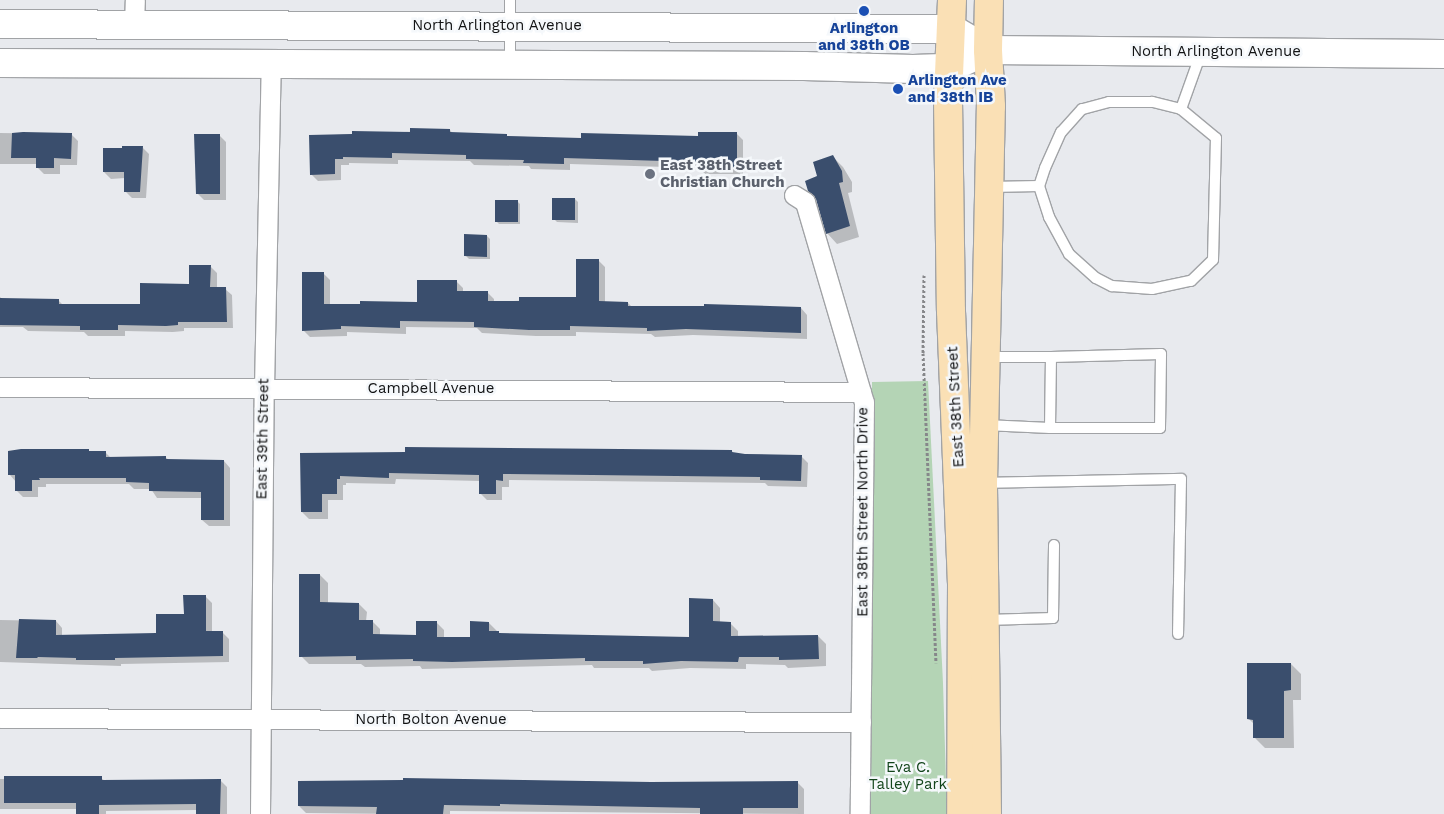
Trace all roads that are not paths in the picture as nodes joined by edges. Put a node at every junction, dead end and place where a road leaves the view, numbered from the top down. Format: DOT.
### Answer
graph roads {
  1 [pos="952,0"];
  2 [pos="989,0"];
  3 [pos="134,12"];
  4 [pos="510,13"];
  5 [pos="0,24"];
  6 [pos="952,29"];
  7 [pos="988,50"];
  8 [pos="1201,52"];
  9 [pos="1444,54"];
  10 [pos="0,63"];
  11 [pos="271,64"];
  12 [pos="510,65"];
  13 [pos="950,68"];
  14 [pos="1181,109"];
  15 [pos="1039,186"];
  16 [pos="989,187"];
  17 [pos="794,195"];
  18 [pos="986,356"];
  19 [pos="1051,357"];
  20 [pos="0,387"];
  21 [pos="264,388"];
  22 [pos="861,392"];
  23 [pos="984,425"];
  24 [pos="1050,428"];
  25 [pos="983,483"];
  26 [pos="1054,545"];
  27 [pos="985,620"];
  28 [pos="1178,634"];
  29 [pos="0,718"];
  30 [pos="261,719"];
  31 [pos="861,722"];
  32 [pos="260,814"];
  33 [pos="860,814"];
  34 [pos="961,814"];
  35 [pos="987,814"];
  1 -- 6 [label="main road, East 38th Street"];
  2 -- 7 [label="main road, East 38th Street"];
  3 -- 4 [label="main road, North Arlington Avenue"];
  3 -- 5 [label="main road, North Arlington Avenue"];
  4 -- 6 [label="main road, North Arlington Avenue"];
  4 -- 12 [label="lane"];
  6 -- 7 [label="main road, North Arlington Avenue"];
  6 -- 13 [label="main road, East 38th Street"];
  7 -- 8 [label="main road, North Arlington Avenue"];
  7 -- 13 [label="main road, North Arlington Avenue"];
  7 -- 16 [label="main road, East 38th Street"];
  8 -- 9 [label="main road, North Arlington Avenue"];
  8 -- 14 [label="lane"];
  10 -- 11 [label="main road, North Arlington Avenue"];
  11 -- 12 [label="main road, North Arlington Avenue"];
  11 -- 21 [label="street, East 39th Street"];
  12 -- 13 [label="main road, North Arlington Avenue"];
  13 -- 34 [label="main road, East 38th Street"];
  14 -- 15 [label="lane"];
  14 -- 15 [label="lane"];
  15 -- 16 [label="lane"];
  16 -- 18 [label="main road, East 38th Street"];
  17 -- 22 [label="street, East 38th Street North Drive"];
  18 -- 19 [label="lane"];
  18 -- 23 [label="main road, East 38th Street"];
  19 -- 24 [label="lane"];
  19 -- 24 [label="lane"];
  20 -- 21 [label="street, Campbell Avenue"];
  21 -- 22 [label="street, Campbell Avenue"];
  21 -- 30 [label="street, East 39th Street"];
  22 -- 31 [label="street, East 38th Street North Drive"];
  23 -- 24 [label="lane"];
  23 -- 25 [label="main road, East 38th Street"];
  25 -- 27 [label="main road, East 38th Street"];
  25 -- 28 [label="lane"];
  26 -- 27 [label="lane"];
  27 -- 35 [label="main road, East 38th Street"];
  29 -- 30 [label="street, North Bolton Avenue"];
  30 -- 31 [label="street, North Bolton Avenue"];
  30 -- 32 [label="street, East 39th Street"];
  31 -- 33 [label="street, East 38th Street North Drive"];
}
